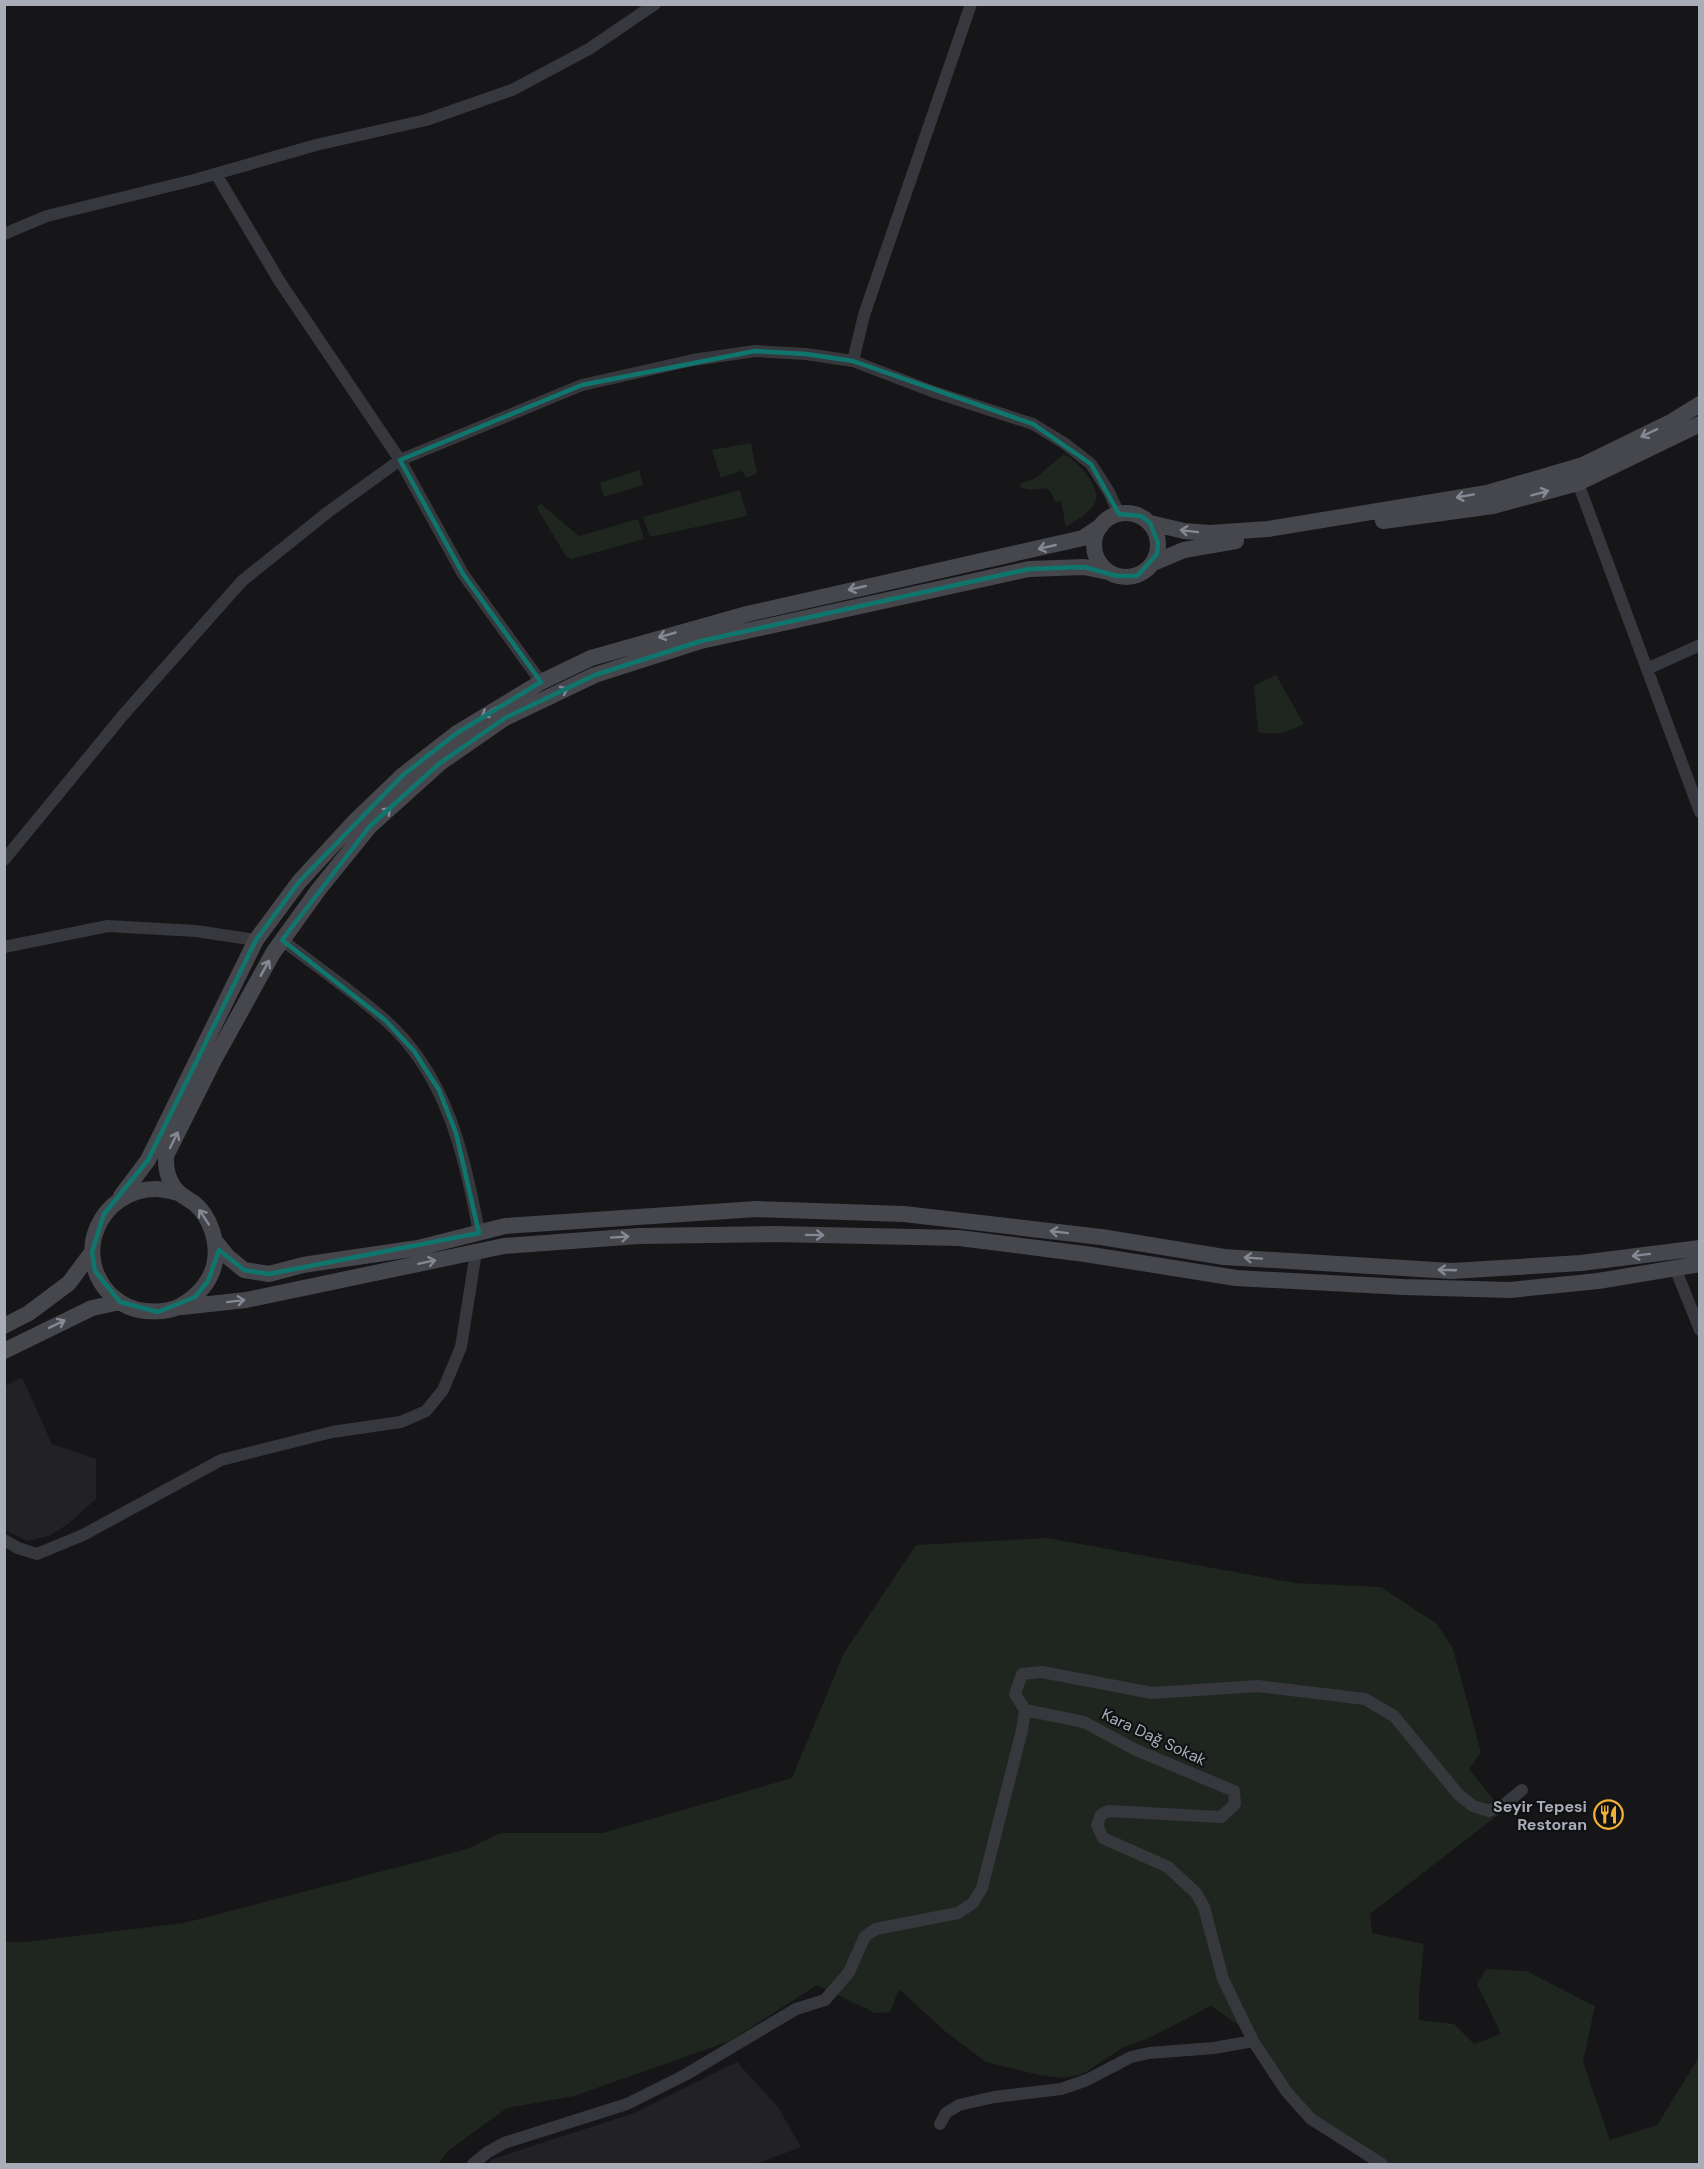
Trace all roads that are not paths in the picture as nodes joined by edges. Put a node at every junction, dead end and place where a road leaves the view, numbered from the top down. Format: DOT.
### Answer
graph roads {
  1 [pos="655,4"];
  2 [pos="971,4"];
  3 [pos="216,174"];
  4 [pos="4,234"];
  5 [pos="853,361"];
  6 [pos="1700,404"];
  7 [pos="1700,424"];
  8 [pos="400,460"];
  9 [pos="1578,483"];
  10 [pos="1119,514"];
  11 [pos="1149,523"];
  12 [pos="1101,526"];
  13 [pos="1153,563"];
  14 [pos="1108,572"];
  15 [pos="1700,645"];
  16 [pos="1647,669"];
  17 [pos="541,682"];
  18 [pos="1700,812"];
  19 [pos="4,860"];
  20 [pos="256,940"];
  21 [pos="282,940"];
  22 [pos="4,947"];
  23 [pos="179,1193"];
  24 [pos="119,1199"];
  25 [pos="479,1233"];
  26 [pos="215,1241"];
  27 [pos="1700,1248"];
  28 [pos="92,1252"];
  29 [pos="476,1252"];
  30 [pos="1700,1264"];
  31 [pos="1675,1268"];
  32 [pos="120,1302"];
  33 [pos="178,1308"];
  34 [pos="4,1326"];
  35 [pos="1700,1330"];
  36 [pos="4,1351"];
  37 [pos="4,1540"];
  38 [pos="1025,1710"];
  39 [pos="1522,1790"];
  40 [pos="1253,2041"];
  41 [pos="940,2124"];
  42 [pos="473,2164"];
  43 [pos="1382,2164"];
  1 -- 3 [label="street"];
  2 -- 5 [label="street"];
  3 -- 4 [label="street"];
  3 -- 8 [label="street"];
  5 -- 8 [label="street"];
  5 -- 10 [label="street"];
  6 -- 11 [label="street, one-way"];
  7 -- 9 [label="street"];
  8 -- 17 [label="street"];
  8 -- 19 [label="street"];
  13 -- 9 [label="street, one-way"];
  9 -- 16 [label="street"];
  10 -- 11 [label="street"];
  10 -- 12 [label="street"];
  11 -- 13 [label="street"];
  12 -- 14 [label="street"];
  12 -- 17 [label="street, one-way"];
  13 -- 14 [label="street"];
  21 -- 14 [label="street, one-way"];
  15 -- 16 [label="street"];
  16 -- 18 [label="street"];
  17 -- 20 [label="street, one-way"];
  20 -- 22 [label="street"];
  20 -- 24 [label="street"];
  23 -- 21 [label="street, one-way"];
  21 -- 25 [label="street"];
  23 -- 24 [label="street"];
  26 -- 23 [label="street, one-way"];
  24 -- 28 [label="street"];
  25 -- 26 [label="street"];
  27 -- 25 [label="street, one-way"];
  26 -- 33 [label="street"];
  28 -- 32 [label="street"];
  28 -- 34 [label="street"];
  29 -- 31 [label="street, one-way"];
  33 -- 29 [label="street, one-way"];
  29 -- 37 [label="street"];
  30 -- 31 [label="street"];
  31 -- 35 [label="street"];
  32 -- 33 [label="street"];
  36 -- 32 [label="street, one-way"];
  38 -- 39 [label="street, Kara Dağ Sokak"];
  38 -- 40 [label="street, Kara Dağ Sokak"];
  38 -- 42 [label="street"];
  40 -- 41 [label="street"];
  40 -- 43 [label="street, Kara Dağ Sokak"];
}
